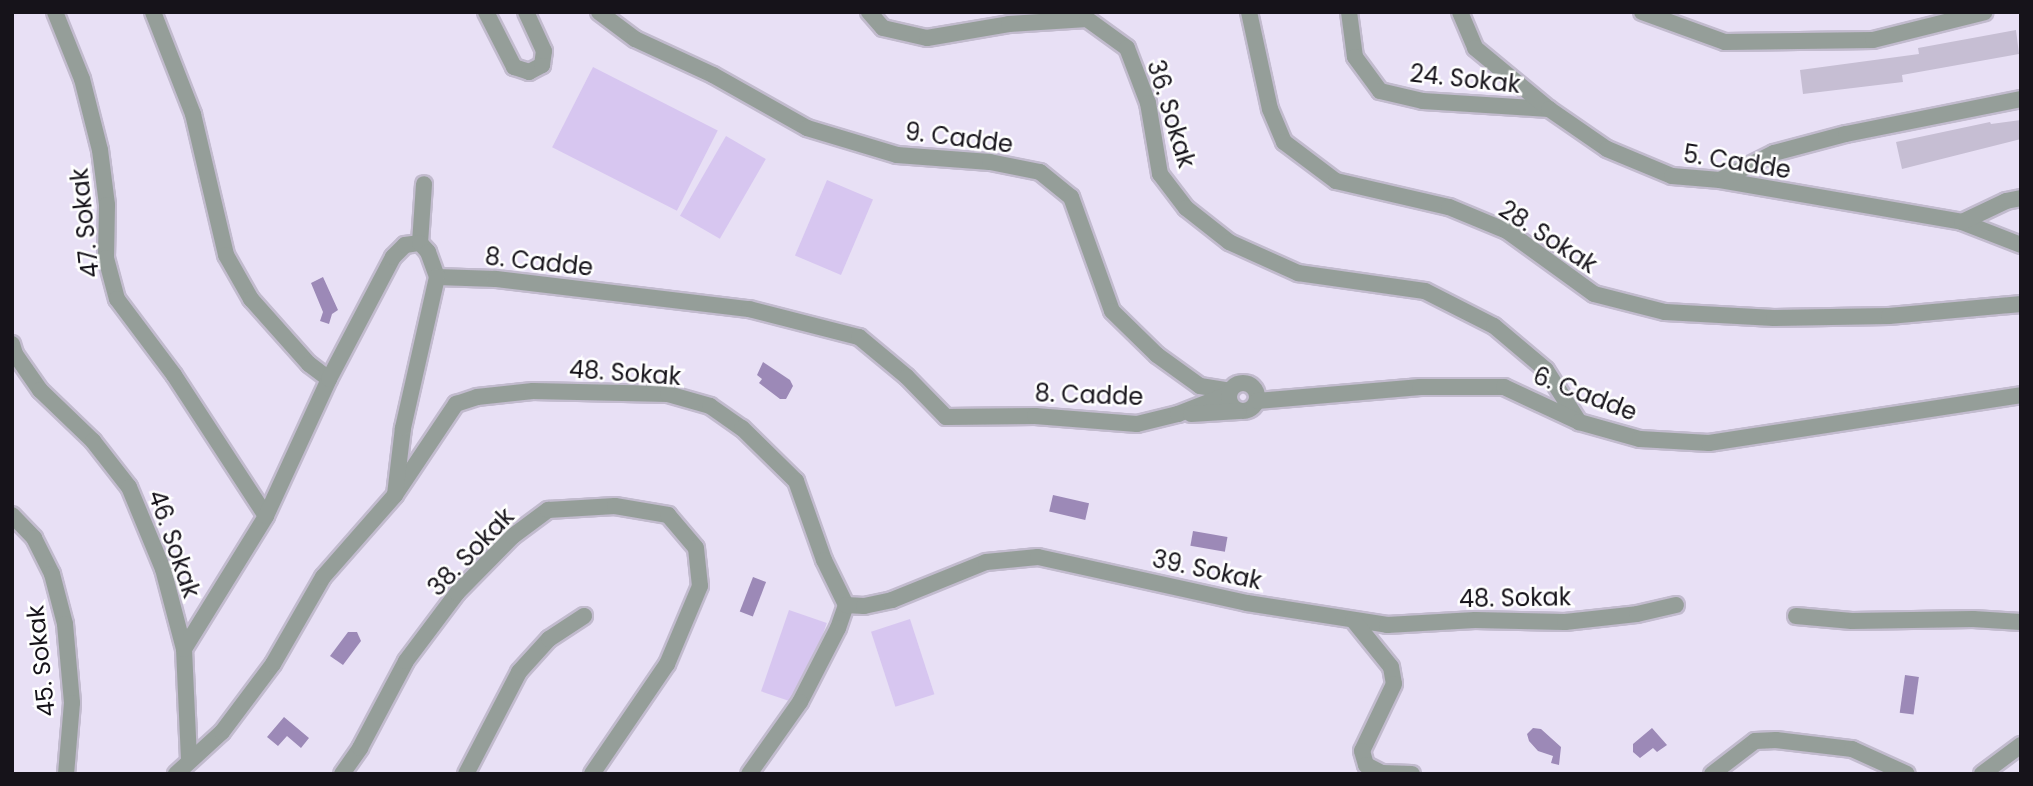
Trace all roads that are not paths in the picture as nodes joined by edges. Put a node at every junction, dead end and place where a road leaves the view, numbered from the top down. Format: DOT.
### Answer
graph roads {
  1 [pos="55,12"];
  2 [pos="153,12"];
  3 [pos="486,12"];
  4 [pos="526,12"];
  5 [pos="599,12"];
  6 [pos="869,12"];
  7 [pos="1249,12"];
  8 [pos="1349,12"];
  9 [pos="1461,12"];
  10 [pos="1642,12"];
  11 [pos="1985,12"];
  12 [pos="2021,99"];
  13 [pos="1549,109"];
  14 [pos="1720,180"];
  15 [pos="424,184"];
  16 [pos="2021,198"];
  17 [pos="1962,222"];
  18 [pos="420,243"];
  19 [pos="2021,245"];
  20 [pos="437,277"];
  21 [pos="2021,304"];
  22 [pos="12,344"];
  23 [pos="329,379"];
  24 [pos="1230,392"];
  25 [pos="2021,395"];
  26 [pos="1257,401"];
  27 [pos="1239,411"];
  28 [pos="1178,414"];
  29 [pos="1579,422"];
  30 [pos="395,495"];
  31 [pos="12,515"];
  32 [pos="266,516"];
  33 [pos="846,605"];
  34 [pos="1676,605"];
  35 [pos="584,616"];
  36 [pos="1796,616"];
  37 [pos="1353,620"];
  38 [pos="2021,622"];
  39 [pos="184,649"];
  40 [pos="2021,745"];
  41 [pos="189,761"];
  42 [pos="66,774"];
  43 [pos="176,774"];
  44 [pos="342,774"];
  45 [pos="466,774"];
  46 [pos="592,774"];
  47 [pos="749,774"];
  48 [pos="1412,774"];
  49 [pos="1712,774"];
  50 [pos="1907,774"];
  51 [pos="1982,774"];
  1 -- 32 [label="street, 47. Sokak"];
  2 -- 23 [label="street"];
  3 -- 4 [label="street"];
  5 -- 24 [label="street, 9. Cadde"];
  6 -- 29 [label="street, 36. Sokak"];
  7 -- 21 [label="street, 28. Sokak"];
  8 -- 13 [label="street, 24. Sokak"];
  9 -- 13 [label="street, 5. Cadde"];
  10 -- 11 [label="street"];
  12 -- 14 [label="street"];
  13 -- 14 [label="street, 5. Cadde"];
  14 -- 17 [label="street, 5. Cadde"];
  15 -- 18 [label="street"];
  16 -- 17 [label="street"];
  17 -- 19 [label="street, 5. Cadde"];
  18 -- 20 [label="street"];
  18 -- 23 [label="street"];
  20 -- 28 [label="street, 8. Cadde"];
  20 -- 30 [label="street"];
  22 -- 39 [label="street, 46. Sokak"];
  23 -- 32 [label="street"];
  24 -- 26 [label="street"];
  24 -- 27 [label="street"];
  24 -- 28 [label="street, 8. Cadde"];
  25 -- 29 [label="street, 6. Cadde"];
  26 -- 27 [label="street"];
  26 -- 29 [label="street, 6. Cadde"];
  27 -- 28 [label="street, 8. Cadde"];
  30 -- 33 [label="street, 48. Sokak"];
  30 -- 41 [label="street"];
  31 -- 42 [label="street, 45. Sokak"];
  32 -- 39 [label="street"];
  33 -- 37 [label="street, 39. Sokak"];
  33 -- 47 [label="street"];
  34 -- 37 [label="street, 48. Sokak"];
  35 -- 45 [label="street"];
  36 -- 38 [label="street"];
  37 -- 48 [label="street"];
  39 -- 41 [label="street, 46. Sokak"];
  40 -- 51 [label="street"];
  41 -- 43 [label="street"];
  44 -- 46 [label="street, 38. Sokak"];
  49 -- 50 [label="street"];
}
